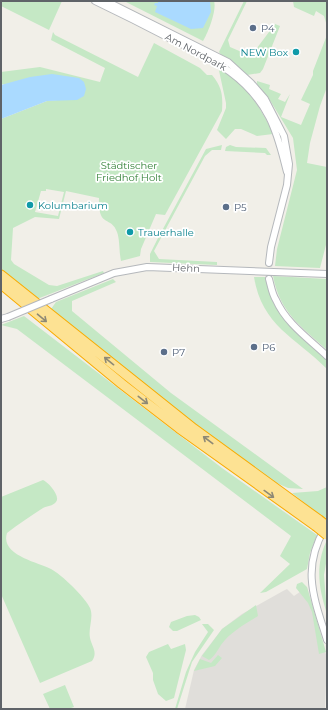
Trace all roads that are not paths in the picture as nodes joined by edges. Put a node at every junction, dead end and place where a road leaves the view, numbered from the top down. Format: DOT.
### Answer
graph roads {
  1 [pos="95,1"];
  2 [pos="106,1"];
  3 [pos="288,175"];
  4 [pos="269,263"];
  5 [pos="327,274"];
  6 [pos="1,275"];
  7 [pos="269,279"];
  8 [pos="1,284"];
  9 [pos="1,320"];
  10 [pos="327,356"];
  11 [pos="322,524"];
  12 [pos="327,534"];
  13 [pos="327,640"];
  1 -- 3 [label="street, Am Nordpark"];
  2 -- 3 [label="street, Am Nordpark"];
  3 -- 4 [label="street, Am Nordpark"];
  5 -- 9 [label="street, Hehn, bridge"];
  11 -- 6 [label="highway, one-way"];
  7 -- 10 [label="street"];
  8 -- 11 [label="highway, one-way"];
  11 -- 12 [label="highway, bridge"];
  11 -- 13 [label="street"];
}
